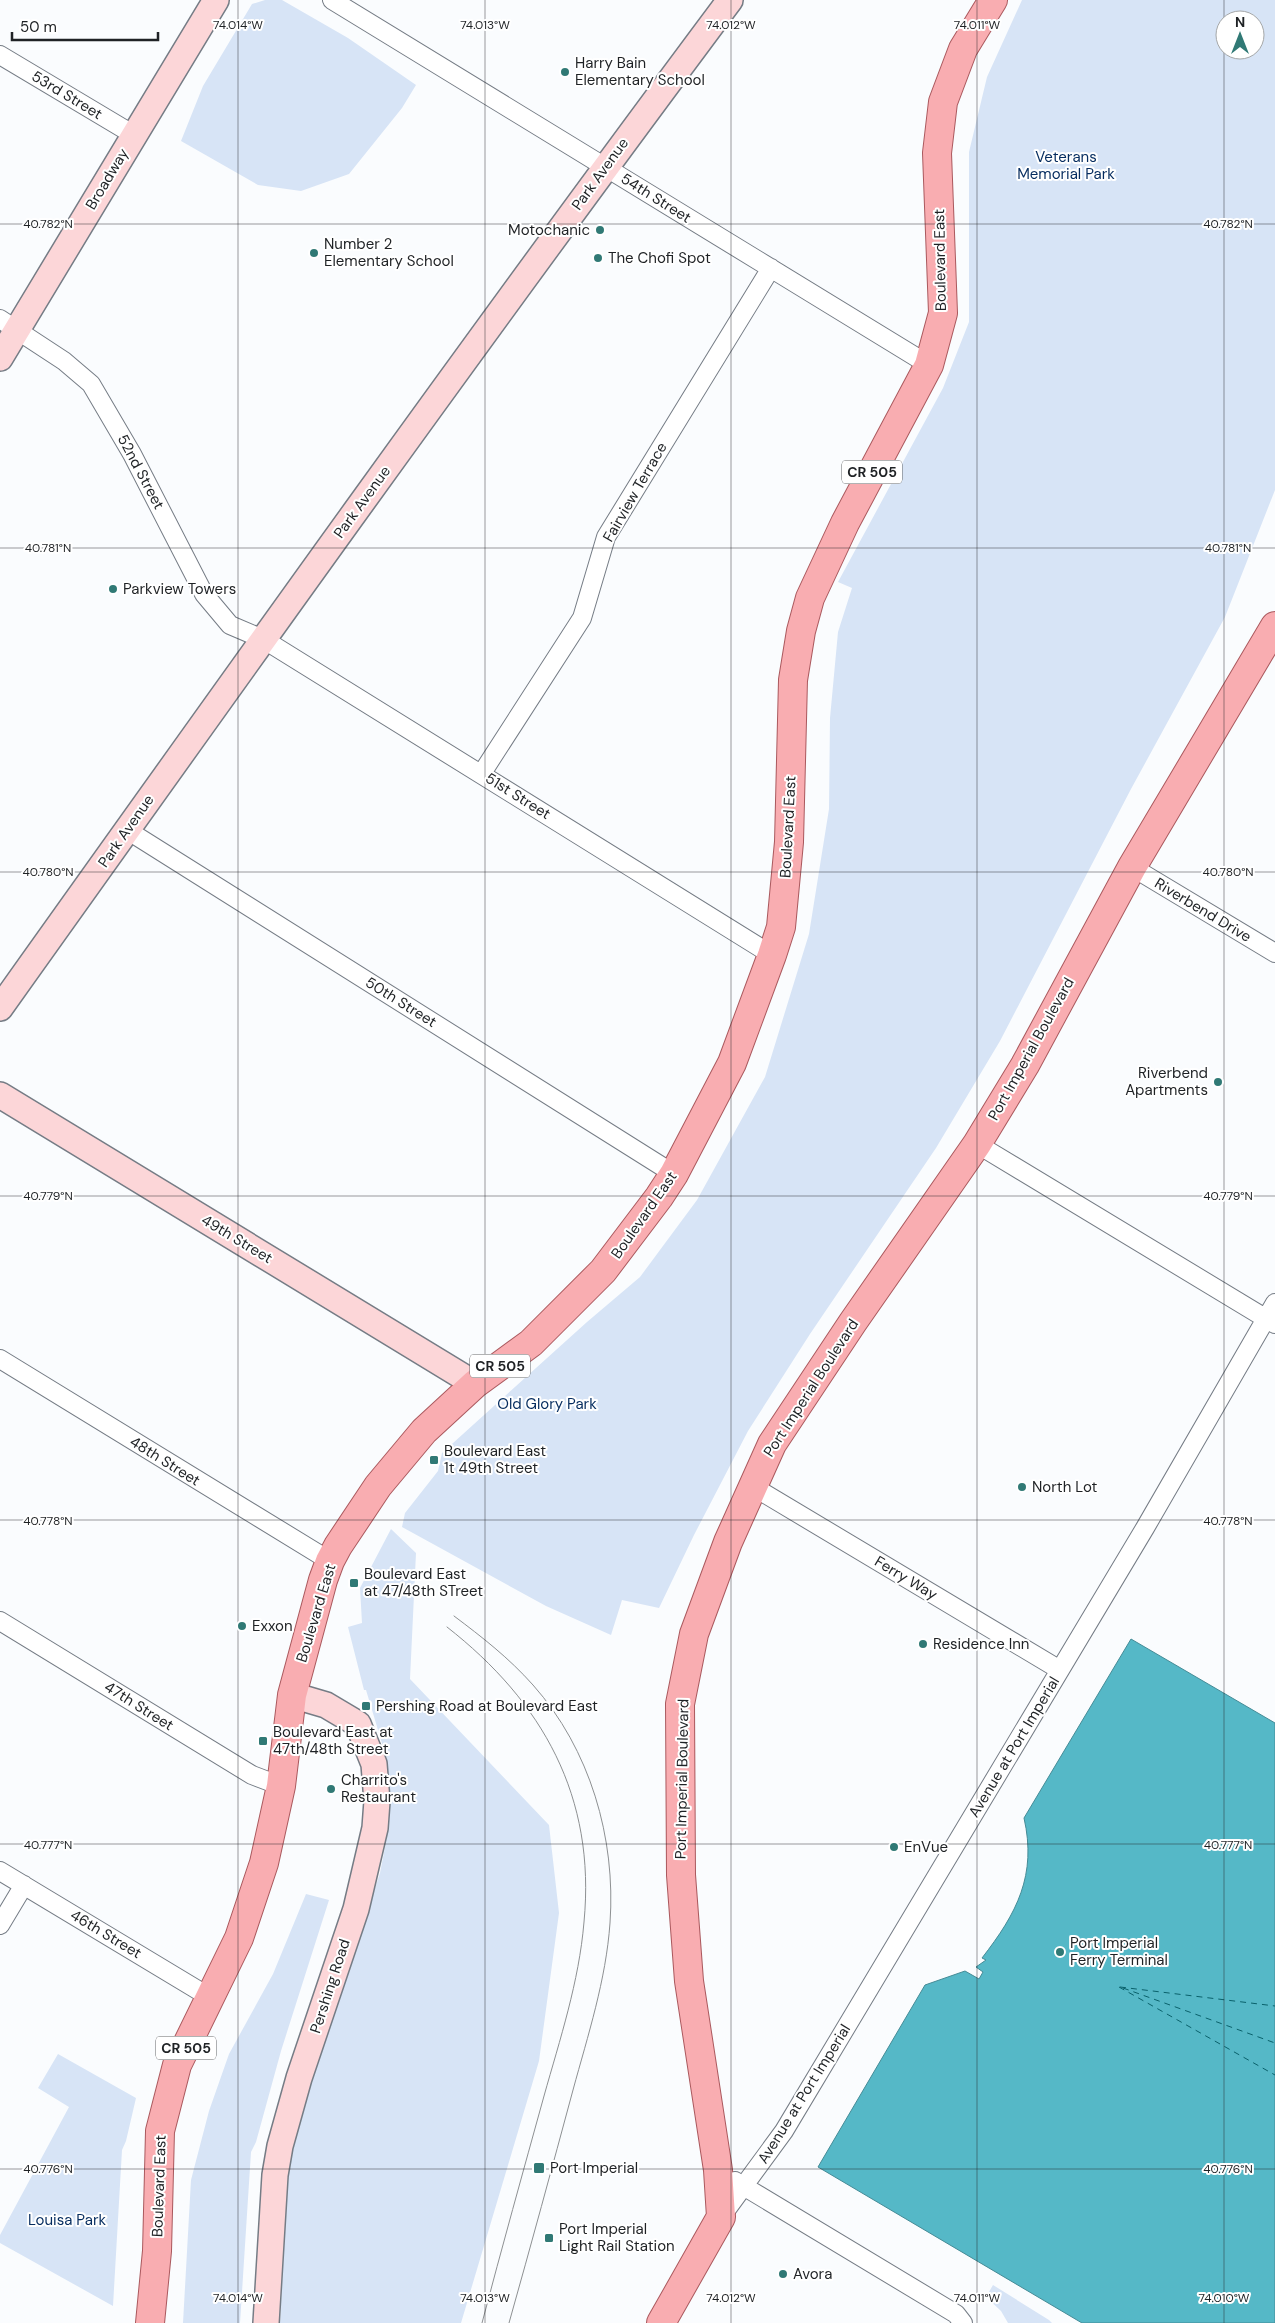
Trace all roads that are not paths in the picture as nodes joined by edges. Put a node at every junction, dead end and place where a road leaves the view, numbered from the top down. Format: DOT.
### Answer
graph roads {
  1 [pos="216,0"];
  2 [pos="332,0"];
  3 [pos="730,0"];
  4 [pos="993,0"];
  5 [pos="0,56"];
  6 [pos="134,135"];
  7 [pos="606,167"];
  8 [pos="770,268"];
  9 [pos="8,324"];
  10 [pos="0,358"];
  11 [pos="929,365"];
  12 [pos="1275,626"];
  13 [pos="263,638"];
  14 [pos="482,773"];
  15 [pos="127,830"];
  16 [pos="1132,867"];
  17 [pos="1275,953"];
  18 [pos="772,955"];
  19 [pos="0,1008"];
  20 [pos="0,1094"];
  21 [pos="977,1144"];
  22 [pos="674,1174"];
  23 [pos="1275,1302"];
  24 [pos="1271,1322"];
  25 [pos="0,1359"];
  26 [pos="475,1384"];
  27 [pos="752,1486"];
  28 [pos="330,1561"];
  29 [pos="0,1621"];
  30 [pos="1060,1670"];
  31 [pos="292,1695"];
  32 [pos="281,1786"];
  33 [pos="0,1871"];
  34 [pos="24,1885"];
  35 [pos="0,1925"];
  36 [pos="211,1998"];
  37 [pos="718,2170"];
  38 [pos="744,2187"];
  39 [pos="722,2217"];
  40 [pos="150,2323"];
  41 [pos="266,2323"];
  42 [pos="661,2323"];
  43 [pos="963,2323"];
  1 -- 6 [label="street, Broadway"];
  2 -- 7 [label="street, 54th Street"];
  3 -- 7 [label="street, Park Avenue"];
  4 -- 11 [label="main road, Boulevard East / CR 505"];
  5 -- 6 [label="street, 53rd Street"];
  6 -- 9 [label="street, Broadway"];
  7 -- 8 [label="street, 54th Street"];
  7 -- 13 [label="street, Park Avenue"];
  8 -- 11 [label="street, 54th Street"];
  8 -- 14 [label="street, Fairview Terrace"];
  9 -- 10 [label="street, Broadway"];
  9 -- 13 [label="street, 52nd Street"];
  11 -- 18 [label="main road, Boulevard East / CR 505"];
  12 -- 16 [label="main road, Port Imperial Boulevard"];
  13 -- 14 [label="street, 51st Street"];
  13 -- 15 [label="street, Park Avenue"];
  14 -- 18 [label="street, 51st Street"];
  15 -- 19 [label="street, Park Avenue"];
  15 -- 22 [label="street, 50th Street"];
  16 -- 17 [label="street, Riverbend Drive"];
  16 -- 21 [label="main road, Port Imperial Boulevard"];
  18 -- 22 [label="main road, Boulevard East / CR 505"];
  20 -- 26 [label="street, 49th Street"];
  21 -- 24 [label="street"];
  21 -- 27 [label="main road, Port Imperial Boulevard"];
  22 -- 26 [label="main road, Boulevard East / CR 505"];
  23 -- 24 [label="street, Avenue at Port Imperial"];
  24 -- 30 [label="street, Avenue at Port Imperial"];
  25 -- 28 [label="street, 48th Street"];
  26 -- 28 [label="main road, Boulevard East / CR 505"];
  27 -- 30 [label="street, Ferry Way"];
  27 -- 37 [label="main road, Port Imperial Boulevard"];
  28 -- 31 [label="main road, Boulevard East / CR 505"];
  29 -- 32 [label="street, 47th Street"];
  30 -- 38 [label="street, Avenue at Port Imperial"];
  31 -- 32 [label="main road, Boulevard East / CR 505"];
  31 -- 41 [label="street, Pershing Road"];
  32 -- 36 [label="main road, Boulevard East / CR 505"];
  33 -- 34 [label="street, 46th Street"];
  34 -- 35 [label="street"];
  34 -- 36 [label="street, 46th Street"];
  36 -- 40 [label="main road, Boulevard East / CR 505"];
  37 -- 38 [label="street"];
  37 -- 39 [label="main road, Port Imperial Boulevard"];
  38 -- 39 [label="street, Avenue at Port Imperial"];
  38 -- 43 [label="street"];
  39 -- 42 [label="main road"];
}
